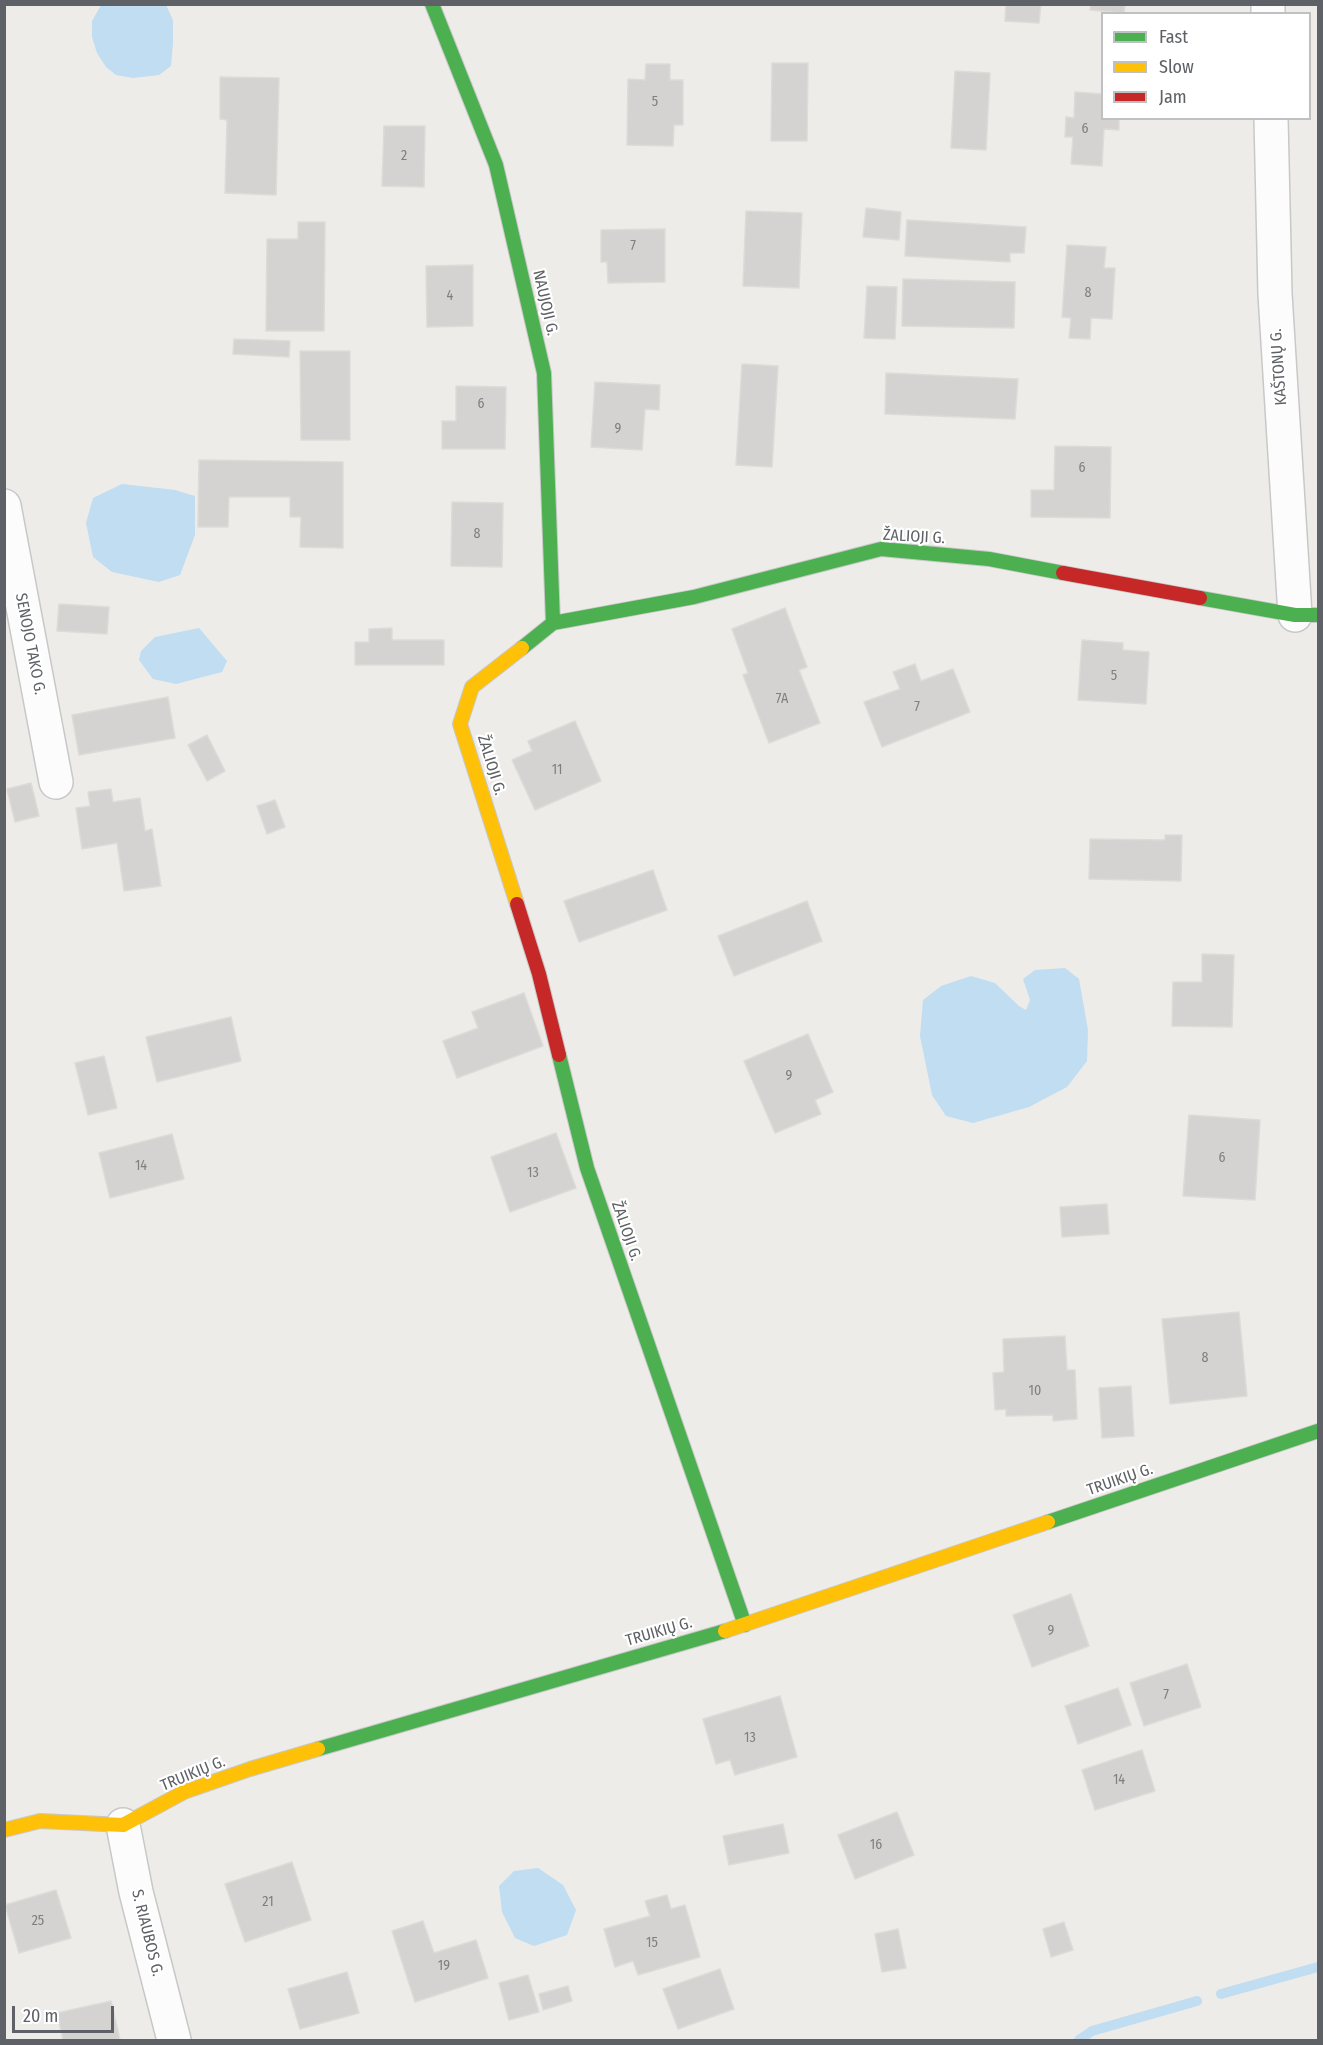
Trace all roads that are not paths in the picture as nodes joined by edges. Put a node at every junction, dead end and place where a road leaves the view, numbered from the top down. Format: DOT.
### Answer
graph roads {
  1 [pos="432,4"];
  2 [pos="1271,120"];
  3 [pos="4,506"];
  4 [pos="1307,615"];
  5 [pos="553,623"];
  6 [pos="56,782"];
  7 [pos="1318,1431"];
  8 [pos="745,1624"];
  9 [pos="123,1825"];
  10 [pos="4,1830"];
  11 [pos="174,2040"];
  1 -- 5 [label="street, NAUJOJI G."];
  2 -- 4 [label="street, KAŠTONŲ G."];
  3 -- 6 [label="street, SENOJO TAKO G."];
  4 -- 5 [label="street, ŽALIOJI G."];
  5 -- 8 [label="street, ŽALIOJI G."];
  7 -- 8 [label="street, TRUIKIŲ G."];
  8 -- 9 [label="street, TRUIKIŲ G."];
  9 -- 10 [label="street"];
  9 -- 11 [label="street, S. RIAUBOS G."];
}
